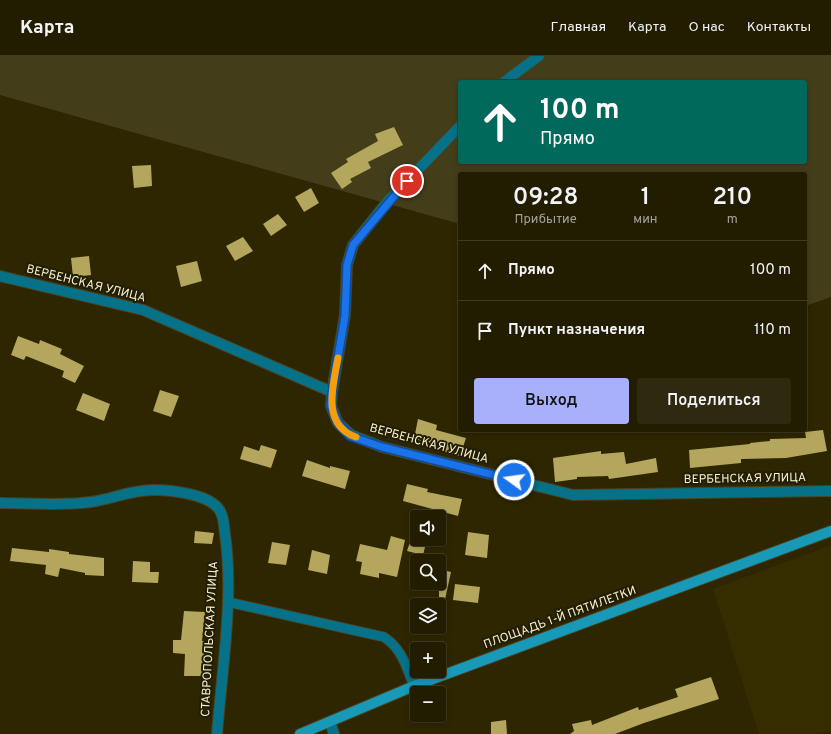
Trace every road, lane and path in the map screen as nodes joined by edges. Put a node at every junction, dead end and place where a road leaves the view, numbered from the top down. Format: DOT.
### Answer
graph roads {
  1 [pos="539,56"];
  2 [pos="507,80"];
  3 [pos="458,128"];
  4 [pos="0,276"];
  5 [pos="332,392"];
  6 [pos="831,491"];
  7 [pos="0,503"];
  8 [pos="831,531"];
  9 [pos="228,602"];
  10 [pos="414,686"];
  11 [pos="410,688"];
  12 [pos="330,722"];
  13 [pos="217,734"];
  14 [pos="300,734"];
  15 [pos="334,734"];
  1 -- 2 [label="street"];
  3 -- 5 [label="street"];
  4 -- 5 [label="street, ВЕРБЕНСКАЯ УЛИЦА"];
  5 -- 6 [label="street, ВЕРБЕНСКАЯ УЛИЦА"];
  7 -- 9 [label="street, СТАВРОПОЛЬСКАЯ УЛИЦА"];
  8 -- 10 [label="main road, ПЛОЩАДЬ 1-Й ПЯТИЛЕТКИ"];
  9 -- 10 [label="lane"];
  9 -- 13 [label="street, СТАВРОПОЛЬСКАЯ УЛИЦА"];
  11 -- 12 [label="main road, ПЛОЩАДЬ 1-Й ПЯТИЛЕТКИ"];
  12 -- 14 [label="main road, ПЛОЩАДЬ 1-Й ПЯТИЛЕТКИ"];
  12 -- 15 [label="street"];
}
